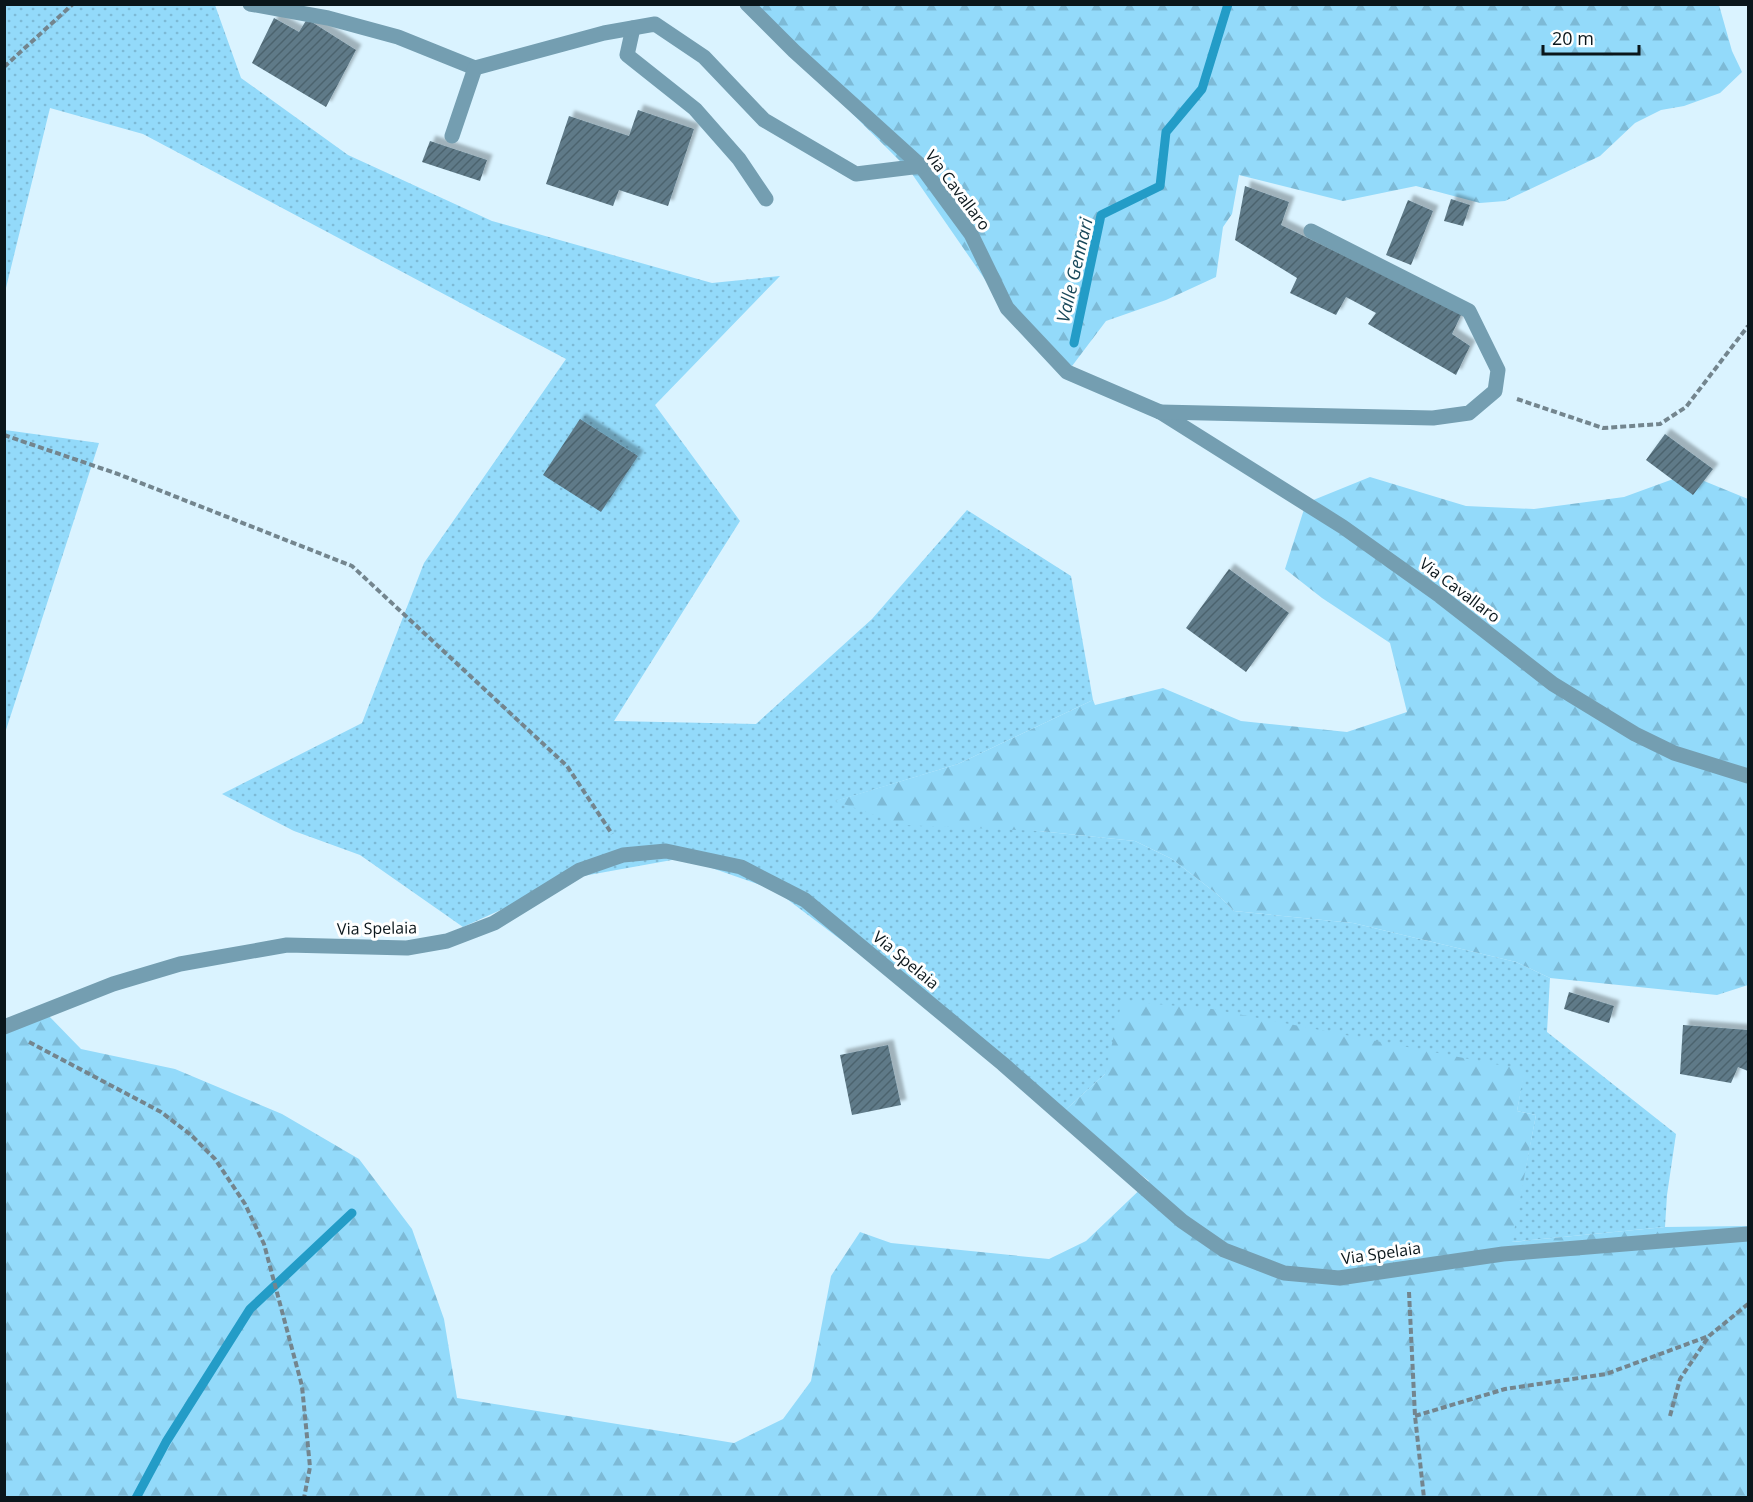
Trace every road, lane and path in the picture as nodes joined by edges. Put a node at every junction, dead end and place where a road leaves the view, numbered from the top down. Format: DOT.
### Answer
graph roads {
  1 [pos="73,4"];
  2 [pos="250,4"];
  3 [pos="747,4"];
  4 [pos="633,28"];
  5 [pos="4,67"];
  6 [pos="475,68"];
  7 [pos="452,136"];
  8 [pos="921,166"];
  9 [pos="766,199"];
  10 [pos="1311,231"];
  11 [pos="1749,326"];
  12 [pos="1495,391"];
  13 [pos="1160,412"];
  14 [pos="4,435"];
  15 [pos="1749,776"];
  16 [pos="623,855"];
  17 [pos="4,1027"];
  18 [pos="26,1041"];
  19 [pos="1749,1233"];
  20 [pos="1409,1268"];
  21 [pos="1749,1304"];
  22 [pos="1709,1336"];
  23 [pos="1415,1416"];
  24 [pos="1670,1416"];
  25 [pos="304,1497"];
  26 [pos="1424,1497"];
  1 -- 5 [label="path"];
  2 -- 6 [label="street"];
  3 -- 8 [label="street, Via Cavallaro"];
  4 -- 6 [label="street"];
  4 -- 8 [label="street"];
  4 -- 9 [label="street"];
  6 -- 7 [label="street"];
  8 -- 13 [label="street, Via Cavallaro"];
  10 -- 12 [label="street"];
  11 -- 12 [label="path"];
  12 -- 13 [label="street, Via Cavallaro"];
  13 -- 15 [label="street, Via Cavallaro"];
  14 -- 16 [label="path"];
  16 -- 17 [label="street, Via Spelaia"];
  16 -- 20 [label="street, Via Spelaia"];
  18 -- 25 [label="path"];
  19 -- 20 [label="street, Via Spelaia"];
  20 -- 23 [label="path"];
  21 -- 22 [label="path"];
  22 -- 23 [label="path"];
  22 -- 24 [label="path"];
  23 -- 26 [label="path"];
}
